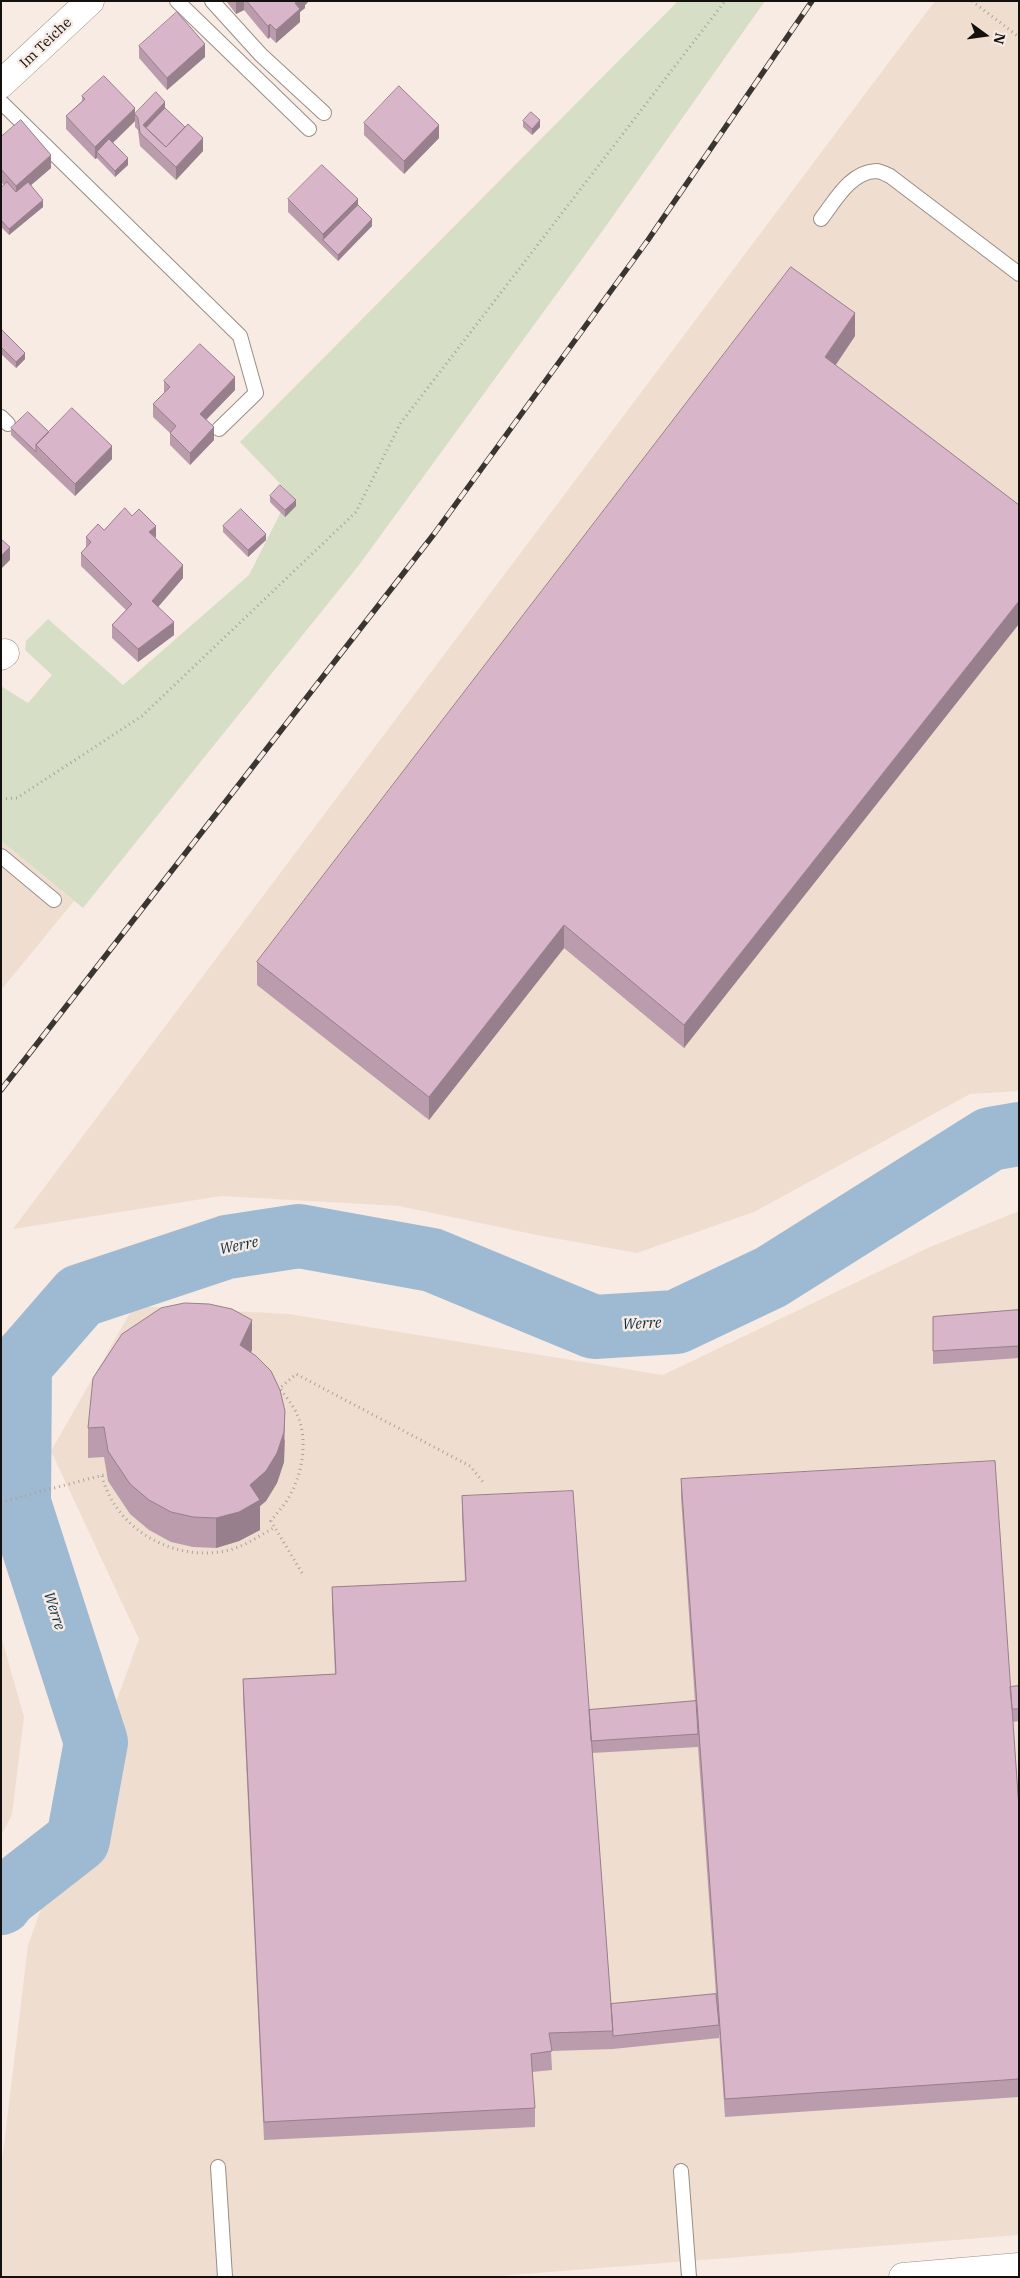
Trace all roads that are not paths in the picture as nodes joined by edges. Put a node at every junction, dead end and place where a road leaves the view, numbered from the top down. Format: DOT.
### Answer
graph roads {
  1 [pos="177,1"];
  2 [pos="212,1"];
  3 [pos="84,3"];
  4 [pos="3,84"];
  5 [pos="324,113"];
  6 [pos="309,129"];
  7 [pos="821,219"];
  8 [pos="1019,274"];
  9 [pos="219,429"];
  10 [pos="1,856"];
  11 [pos="54,900"];
  12 [pos="218,2167"];
  13 [pos="681,2170"];
  14 [pos="1019,2267"];
  15 [pos="225,2277"];
  16 [pos="689,2277"];
  17 [pos="903,2277"];
  1 -- 6 [label="lane"];
  2 -- 5 [label="lane"];
  3 -- 4 [label="main road, Im Teiche"];
  4 -- 9 [label="lane"];
  7 -- 8 [label="lane"];
  10 -- 11 [label="lane"];
  12 -- 15 [label="lane"];
  13 -- 16 [label="lane"];
  14 -- 17 [label="main road"];
}
